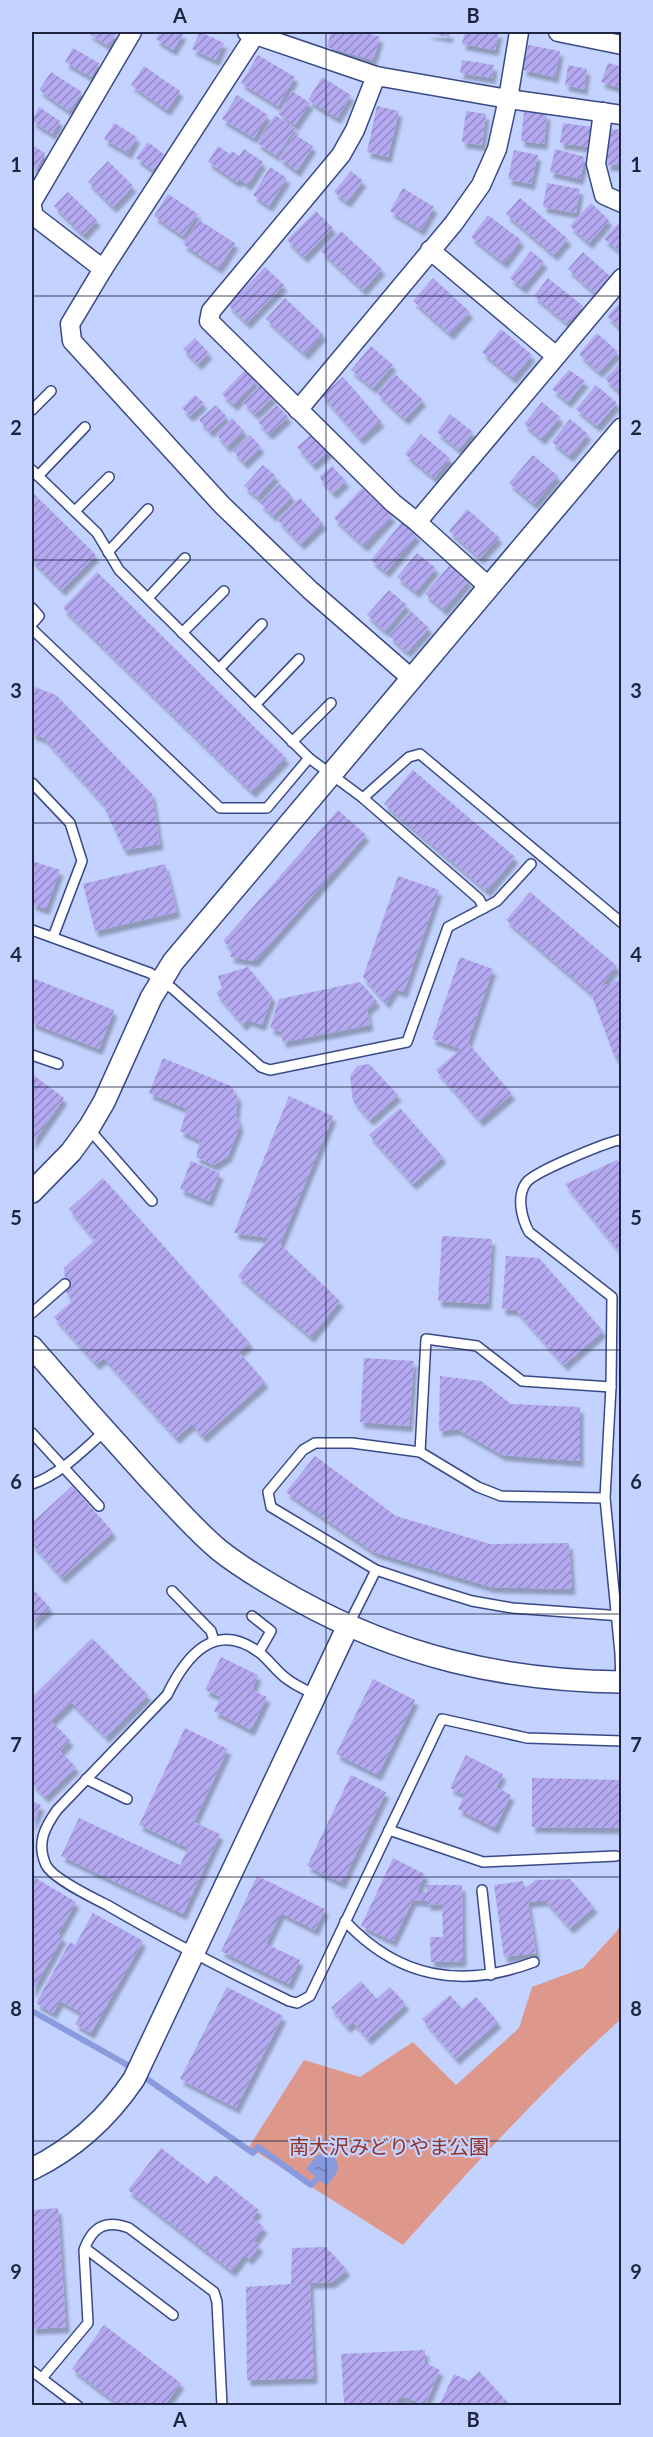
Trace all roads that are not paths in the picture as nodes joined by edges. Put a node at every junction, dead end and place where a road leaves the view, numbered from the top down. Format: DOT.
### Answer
graph roads {
  1 [pos="132,32"];
  2 [pos="519,32"];
  3 [pos="558,32"];
  4 [pos="251,33"];
  5 [pos="621,45"];
  6 [pos="376,76"];
  7 [pos="508,99"];
  8 [pos="603,112"];
  9 [pos="621,115"];
  10 [pos="32,202"];
  11 [pos="621,203"];
  12 [pos="32,207"];
  13 [pos="430,250"];
  14 [pos="104,268"];
  15 [pos="621,278"];
  16 [pos="556,356"];
  17 [pos="51,391"];
  18 [pos="32,410"];
  19 [pos="298,410"];
  20 [pos="85,427"];
  21 [pos="621,429"];
  22 [pos="35,473"];
  23 [pos="109,477"];
  24 [pos="148,509"];
  25 [pos="75,511"];
  26 [pos="417,522"];
  27 [pos="108,552"];
  28 [pos="185,558"];
  29 [pos="488,586"];
  30 [pos="224,591"];
  31 [pos="148,598"];
  32 [pos="32,608"];
  33 [pos="32,624"];
  34 [pos="262,624"];
  35 [pos="32,629"];
  36 [pos="182,633"];
  37 [pos="299,659"];
  38 [pos="219,669"];
  39 [pos="411,678"];
  40 [pos="331,703"];
  41 [pos="255,705"];
  42 [pos="292,742"];
  43 [pos="309,758"];
  44 [pos="329,775"];
  45 [pos="32,783"];
  46 [pos="363,798"];
  47 [pos="531,864"];
  48 [pos="484,908"];
  49 [pos="621,922"];
  50 [pos="32,930"];
  51 [pos="52,937"];
  52 [pos="161,980"];
  53 [pos="32,1055"];
  54 [pos="58,1064"];
  55 [pos="88,1128"];
  56 [pos="621,1140"];
  57 [pos="32,1192"];
  58 [pos="152,1201"];
  59 [pos="65,1284"];
  60 [pos="617,1297"];
  61 [pos="32,1313"];
  62 [pos="32,1347"];
  63 [pos="611,1387"];
  64 [pos="105,1431"];
  65 [pos="32,1432"];
  66 [pos="420,1452"];
  67 [pos="63,1468"];
  68 [pos="32,1484"];
  69 [pos="605,1498"];
  70 [pos="99,1506"];
  71 [pos="376,1570"];
  72 [pos="172,1591"];
  73 [pos="252,1616"];
  74 [pos="618,1616"];
  75 [pos="348,1626"];
  76 [pos="214,1641"];
  77 [pos="259,1653"];
  78 [pos="621,1682"];
  79 [pos="316,1695"];
  80 [pos="621,1740"];
  81 [pos="86,1779"];
  82 [pos="127,1799"];
  83 [pos="388,1830"];
  84 [pos="616,1856"];
  85 [pos="482,1890"];
  86 [pos="345,1921"];
  87 [pos="194,1955"];
  88 [pos="534,1962"];
  89 [pos="491,1975"];
  90 [pos="32,2169"];
  91 [pos="85,2247"];
  92 [pos="172,2315"];
  93 [pos="32,2370"];
  94 [pos="42,2378"];
  95 [pos="78,2406"];
  96 [pos="222,2406"];
  1 -- 10 [label="street"];
  2 -- 7 [label="street"];
  3 -- 5 [label="street"];
  4 -- 6 [label="street"];
  4 -- 14 [label="street"];
  6 -- 7 [label="street"];
  6 -- 19 [label="street"];
  7 -- 8 [label="street"];
  7 -- 13 [label="street"];
  8 -- 9 [label="street"];
  8 -- 11 [label="street"];
  12 -- 14 [label="street"];
  13 -- 16 [label="street"];
  13 -- 19 [label="street"];
  14 -- 39 [label="street"];
  15 -- 16 [label="street"];
  16 -- 26 [label="street"];
  17 -- 18 [label="lane"];
  19 -- 26 [label="street"];
  20 -- 22 [label="lane"];
  21 -- 29 [label="street"];
  22 -- 25 [label="lane"];
  23 -- 25 [label="lane"];
  24 -- 27 [label="lane"];
  25 -- 27 [label="lane"];
  26 -- 29 [label="street"];
  27 -- 31 [label="lane"];
  28 -- 31 [label="lane"];
  29 -- 39 [label="street"];
  30 -- 36 [label="lane"];
  31 -- 36 [label="lane"];
  32 -- 33 [label="lane"];
  34 -- 38 [label="lane"];
  35 -- 43 [label="lane"];
  36 -- 38 [label="lane"];
  37 -- 41 [label="lane"];
  38 -- 41 [label="lane"];
  39 -- 44 [label="street"];
  40 -- 42 [label="lane"];
  41 -- 42 [label="lane"];
  42 -- 43 [label="lane"];
  43 -- 44 [label="lane"];
  44 -- 46 [label="lane"];
  44 -- 52 [label="street"];
  45 -- 51 [label="lane"];
  46 -- 48 [label="lane"];
  46 -- 49 [label="lane"];
  47 -- 48 [label="lane"];
  48 -- 52 [label="lane"];
  50 -- 51 [label="lane"];
  51 -- 52 [label="lane"];
  52 -- 55 [label="street"];
  53 -- 54 [label="lane"];
  55 -- 57 [label="street"];
  55 -- 58 [label="lane"];
  56 -- 60 [label="lane"];
  59 -- 61 [label="lane"];
  60 -- 63 [label="lane"];
  62 -- 64 [label="street"];
  63 -- 66 [label="lane"];
  63 -- 69 [label="lane"];
  64 -- 67 [label="lane"];
  64 -- 75 [label="street"];
  65 -- 67 [label="lane"];
  66 -- 69 [label="lane"];
  66 -- 71 [label="lane"];
  67 -- 68 [label="lane"];
  67 -- 70 [label="lane"];
  69 -- 74 [label="lane"];
  71 -- 74 [label="lane"];
  71 -- 75 [label="lane"];
  72 -- 76 [label="lane"];
  73 -- 77 [label="lane"];
  74 -- 78 [label="lane"];
  75 -- 78 [label="street"];
  75 -- 79 [label="street"];
  76 -- 77 [label="lane"];
  76 -- 81 [label="lane"];
  77 -- 79 [label="lane"];
  79 -- 87 [label="street"];
  80 -- 83 [label="lane"];
  81 -- 82 [label="lane"];
  81 -- 87 [label="lane"];
  83 -- 84 [label="lane"];
  83 -- 86 [label="lane"];
  85 -- 89 [label="lane"];
  86 -- 87 [label="lane"];
  86 -- 89 [label="lane"];
  87 -- 90 [label="street"];
  88 -- 89 [label="lane"];
  91 -- 92 [label="lane"];
  91 -- 94 [label="lane"];
  91 -- 96 [label="lane"];
  93 -- 94 [label="lane"];
  94 -- 95 [label="lane"];
}
